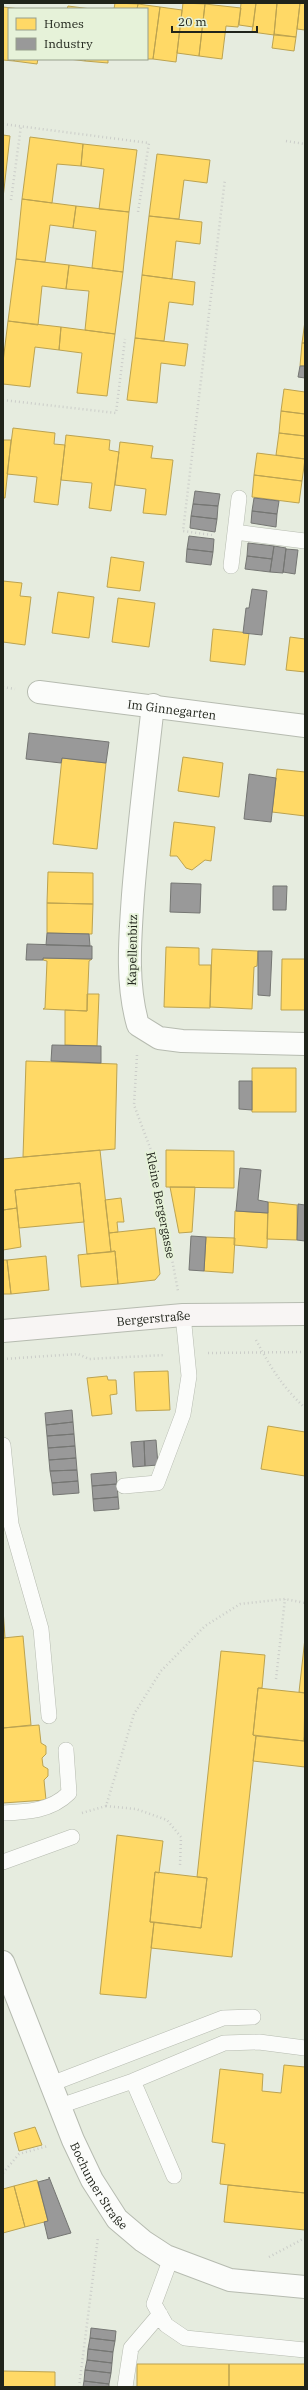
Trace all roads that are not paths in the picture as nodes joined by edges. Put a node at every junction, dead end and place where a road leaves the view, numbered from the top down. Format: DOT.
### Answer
graph roads {
  1 [pos="239,498"];
  2 [pos="234,535"];
  3 [pos="305,541"];
  4 [pos="231,566"];
  5 [pos="40,692"];
  6 [pos="153,705"];
  7 [pos="305,726"];
  8 [pos="305,1044"];
  9 [pos="183,1314"];
  10 [pos="305,1314"];
  11 [pos="3,1331"];
  12 [pos="3,1445"];
  13 [pos="124,1486"];
  14 [pos="49,1716"];
  15 [pos="66,1750"];
  16 [pos="3,1813"];
  17 [pos="72,1837"];
  18 [pos="3,1862"];
  19 [pos="3,1962"];
  20 [pos="253,2017"];
  21 [pos="305,2048"];
  22 [pos="133,2081"];
  23 [pos="51,2084"];
  24 [pos="60,2106"];
  25 [pos="174,2176"];
  26 [pos="171,2258"];
  27 [pos="305,2287"];
  28 [pos="160,2314"];
  29 [pos="305,2350"];
  30 [pos="125,2387"];
  1 -- 2 [label="lane"];
  2 -- 3 [label="lane"];
  2 -- 4 [label="lane"];
  5 -- 6 [label="street, Im Ginnegarten"];
  6 -- 7 [label="street, Im Ginnegarten"];
  6 -- 8 [label="street, Kapellenbitz"];
  9 -- 10 [label="street, Bergerstraße"];
  9 -- 11 [label="street, Bergerstraße"];
  9 -- 13 [label="lane"];
  12 -- 14 [label="lane"];
  15 -- 16 [label="lane"];
  17 -- 18 [label="lane"];
  19 -- 23 [label="street, Bochumer Straße"];
  20 -- 23 [label="lane"];
  21 -- 22 [label="lane"];
  22 -- 24 [label="lane"];
  22 -- 25 [label="lane"];
  23 -- 24 [label="street, Bochumer Straße"];
  24 -- 26 [label="street, Bochumer Straße"];
  26 -- 27 [label="street, Bochumer Straße"];
  26 -- 28 [label="lane"];
  28 -- 29 [label="lane"];
  28 -- 30 [label="lane"];
}
